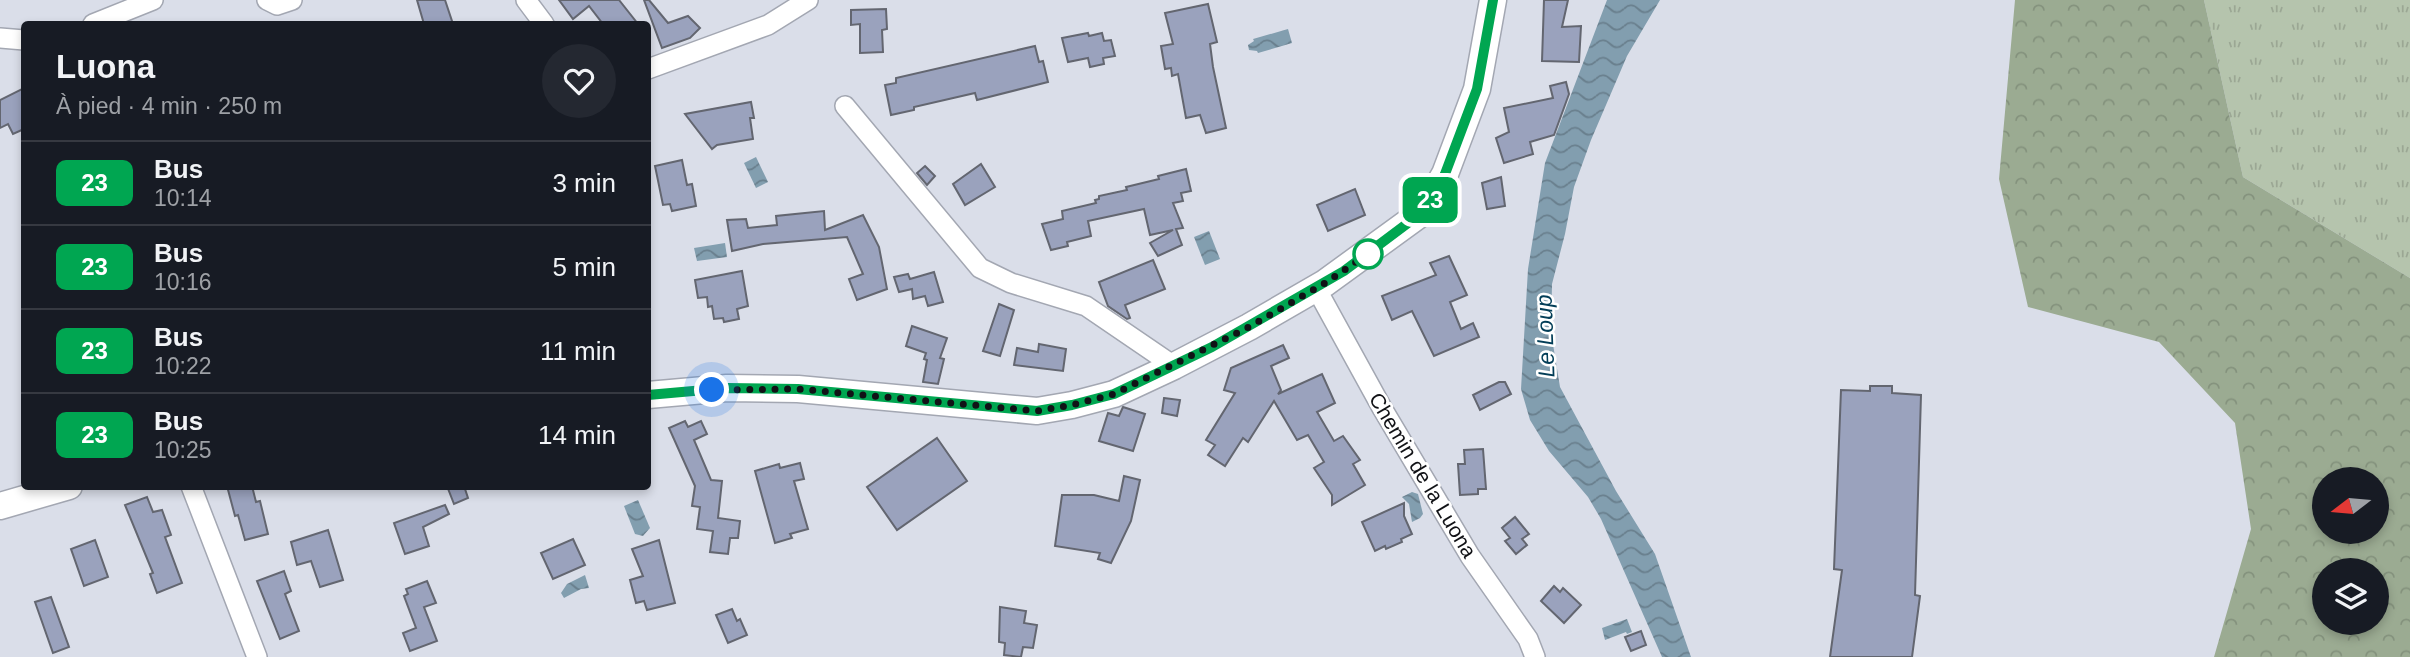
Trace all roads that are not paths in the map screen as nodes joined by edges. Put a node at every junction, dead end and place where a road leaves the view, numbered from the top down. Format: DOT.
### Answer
graph roads {
  1 [pos="152,0"];
  2 [pos="267,0"];
  3 [pos="292,0"];
  4 [pos="526,0"];
  5 [pos="808,0"];
  6 [pos="1493,0"];
  7 [pos="100,21"];
  8 [pos="542,21"];
  9 [pos="0,38"];
  10 [pos="21,40"];
  11 [pos="651,68"];
  12 [pos="845,106"];
  13 [pos="1316,288"];
  14 [pos="1174,366"];
  15 [pos="651,395"];
  16 [pos="54,490"];
  17 [pos="193,490"];
  18 [pos="0,494"];
  19 [pos="28,497"];
  20 [pos="0,506"];
  21 [pos="257,657"];
  22 [pos="1535,657"];
  1 -- 7 [label="street"];
  2 -- 3 [label="street"];
  4 -- 8 [label="street"];
  5 -- 11 [label="street"];
  6 -- 13 [label="street"];
  9 -- 10 [label="street"];
  12 -- 14 [label="street"];
  13 -- 14 [label="street"];
  13 -- 22 [label="street, Chemin de la Luona"];
  14 -- 15 [label="street"];
  16 -- 19 [label="street"];
  17 -- 21 [label="street"];
  18 -- 19 [label="street"];
  19 -- 20 [label="street"];
}
